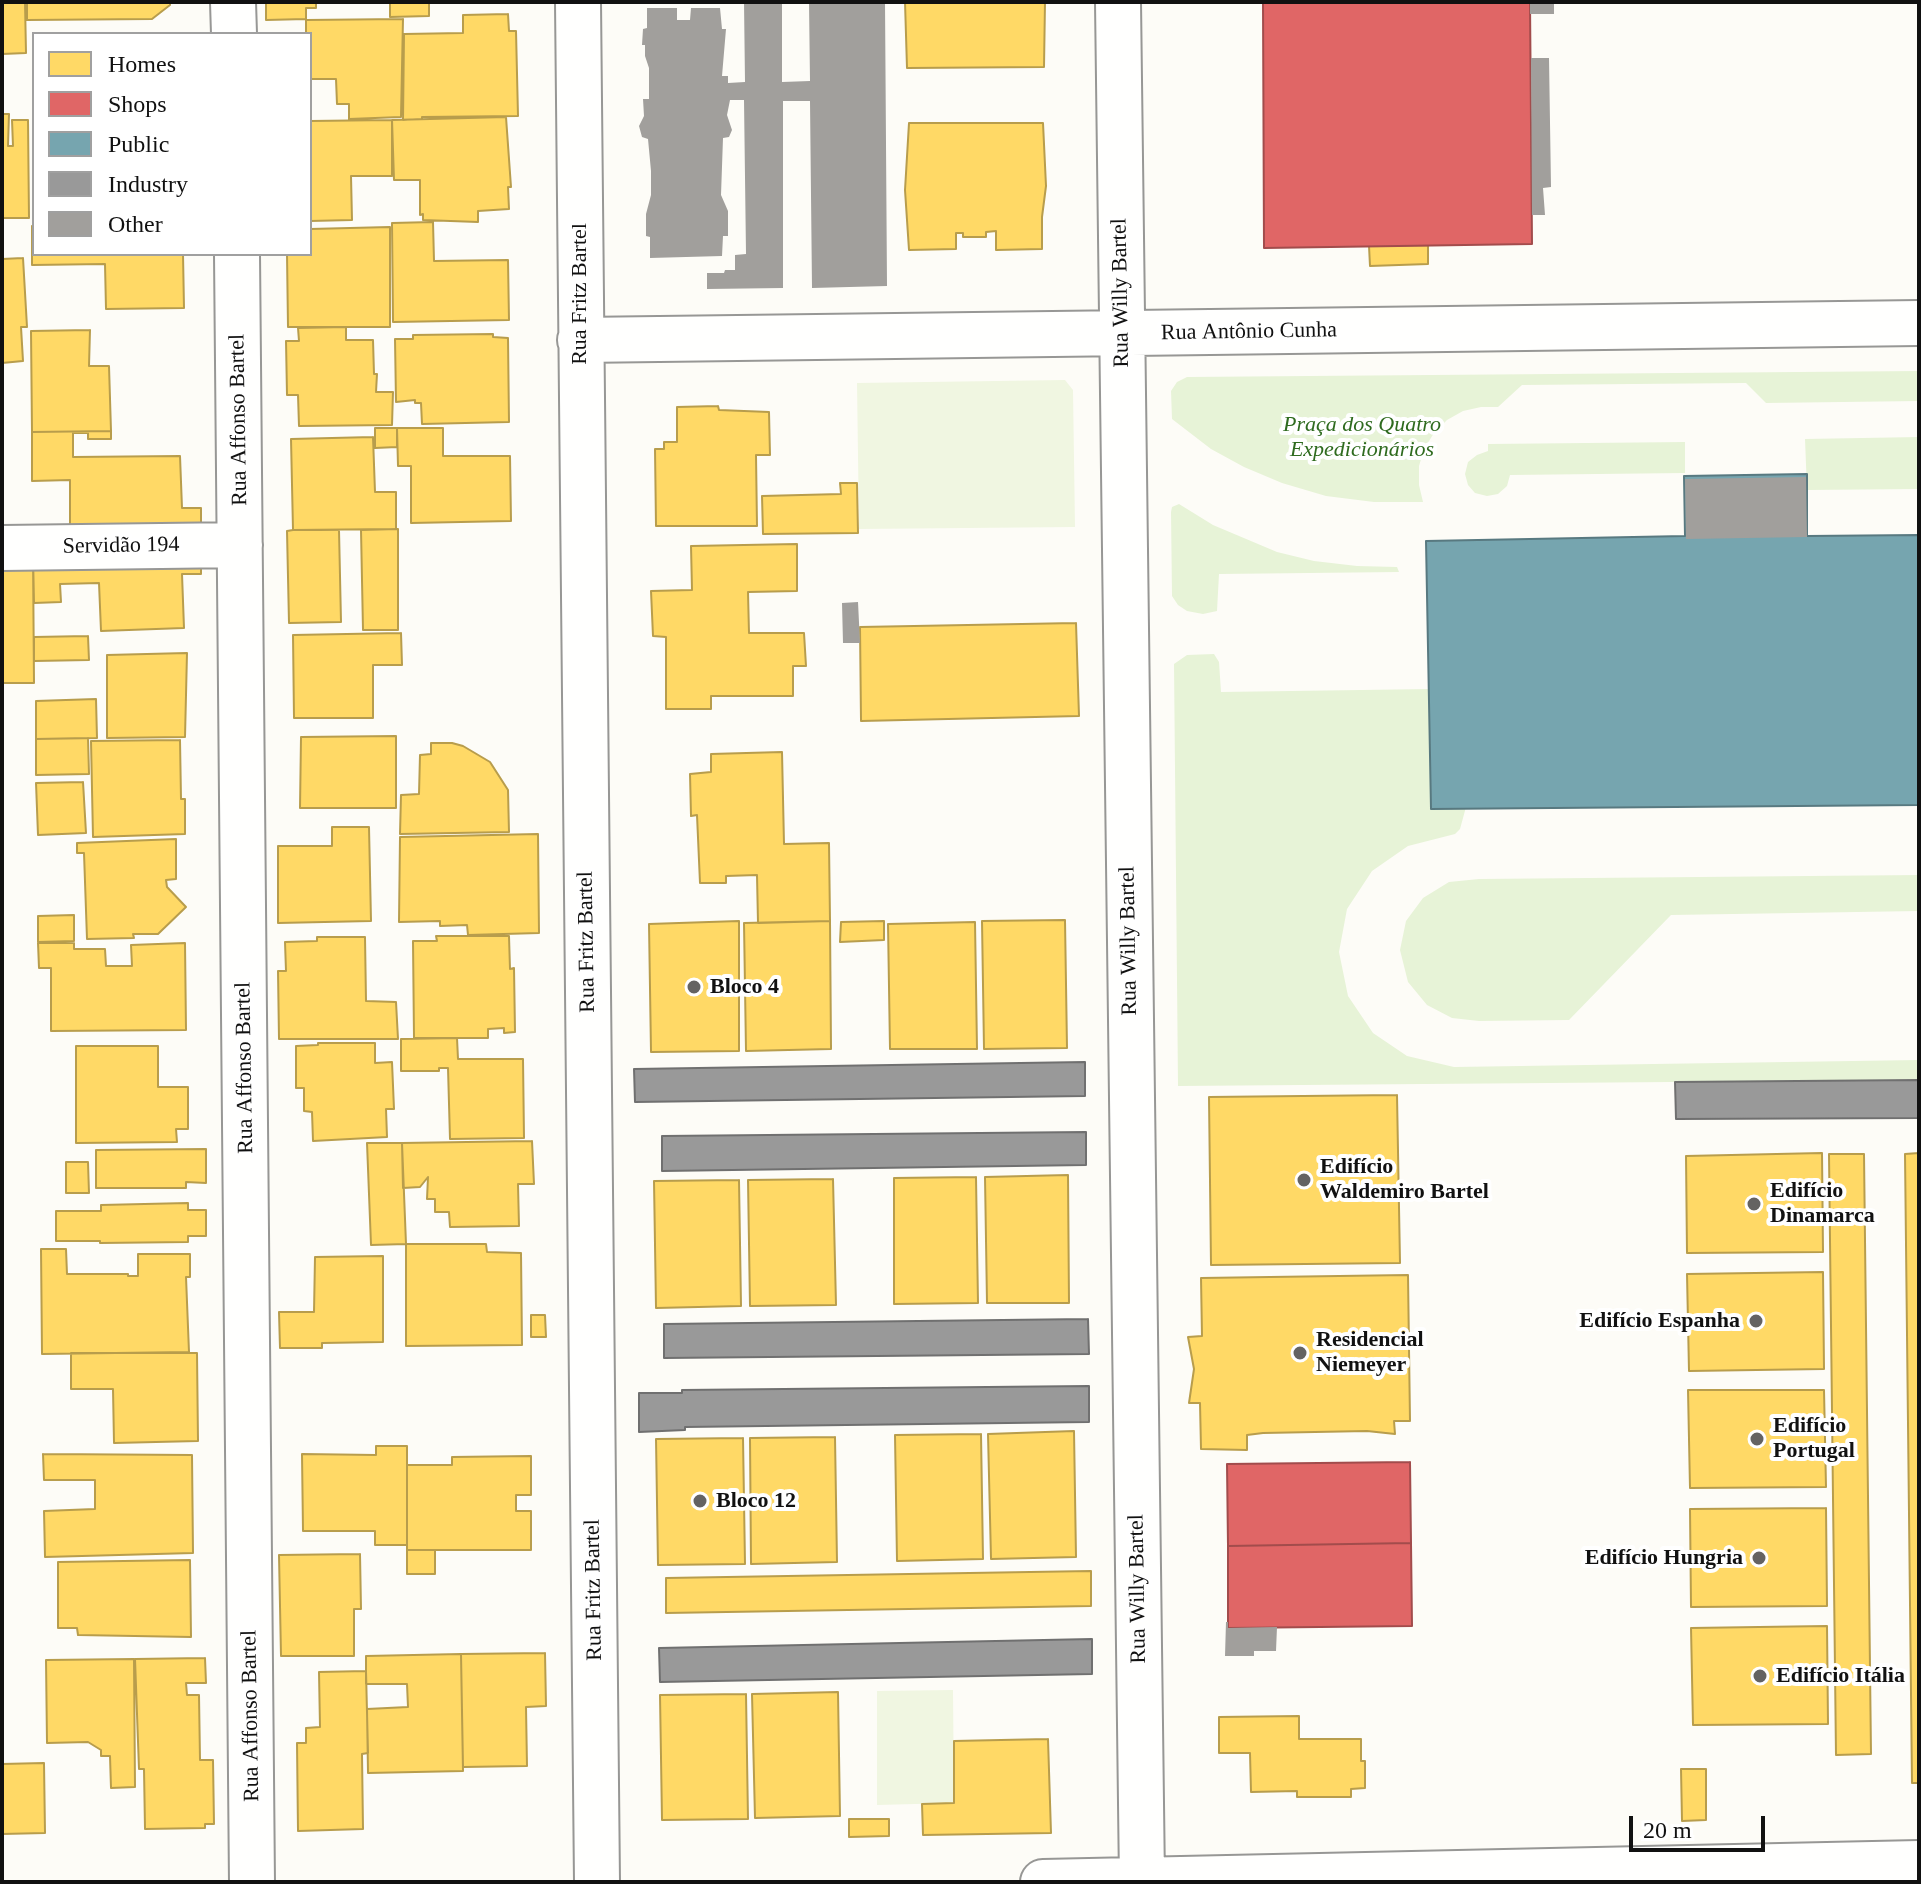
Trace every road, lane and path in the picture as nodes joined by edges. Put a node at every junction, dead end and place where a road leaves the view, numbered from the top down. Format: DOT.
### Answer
graph roads {
  1 [pos="233,2"];
  2 [pos="578,2"];
  3 [pos="1118,2"];
  4 [pos="234,32"];
  5 [pos="237,256"];
  6 [pos="1919,323"];
  7 [pos="1121,333"];
  8 [pos="580,340"];
  9 [pos="240,545"];
  10 [pos="2,548"];
  11 [pos="1919,1863"];
  12 [pos="1142,1880"];
  13 [pos="252,1882"];
  14 [pos="597,1882"];
  15 [pos="1043,1882"];
  1 -- 4 [label="street"];
  2 -- 8 [label="street, Rua Fritz Bartel"];
  3 -- 7 [label="street, Rua Willy Bartel"];
  5 -- 9 [label="street, Rua Affonso Bartel"];
  6 -- 7 [label="street, Rua Antônio Cunha"];
  7 -- 8 [label="street, Rua Antônio Cunha"];
  7 -- 12 [label="street, Rua Willy Bartel"];
  8 -- 14 [label="street, Rua Fritz Bartel"];
  9 -- 10 [label="street, Servidão 194"];
  9 -- 13 [label="street, Rua Affonso Bartel"];
  11 -- 12 [label="street"];
  12 -- 15 [label="street"];
}
